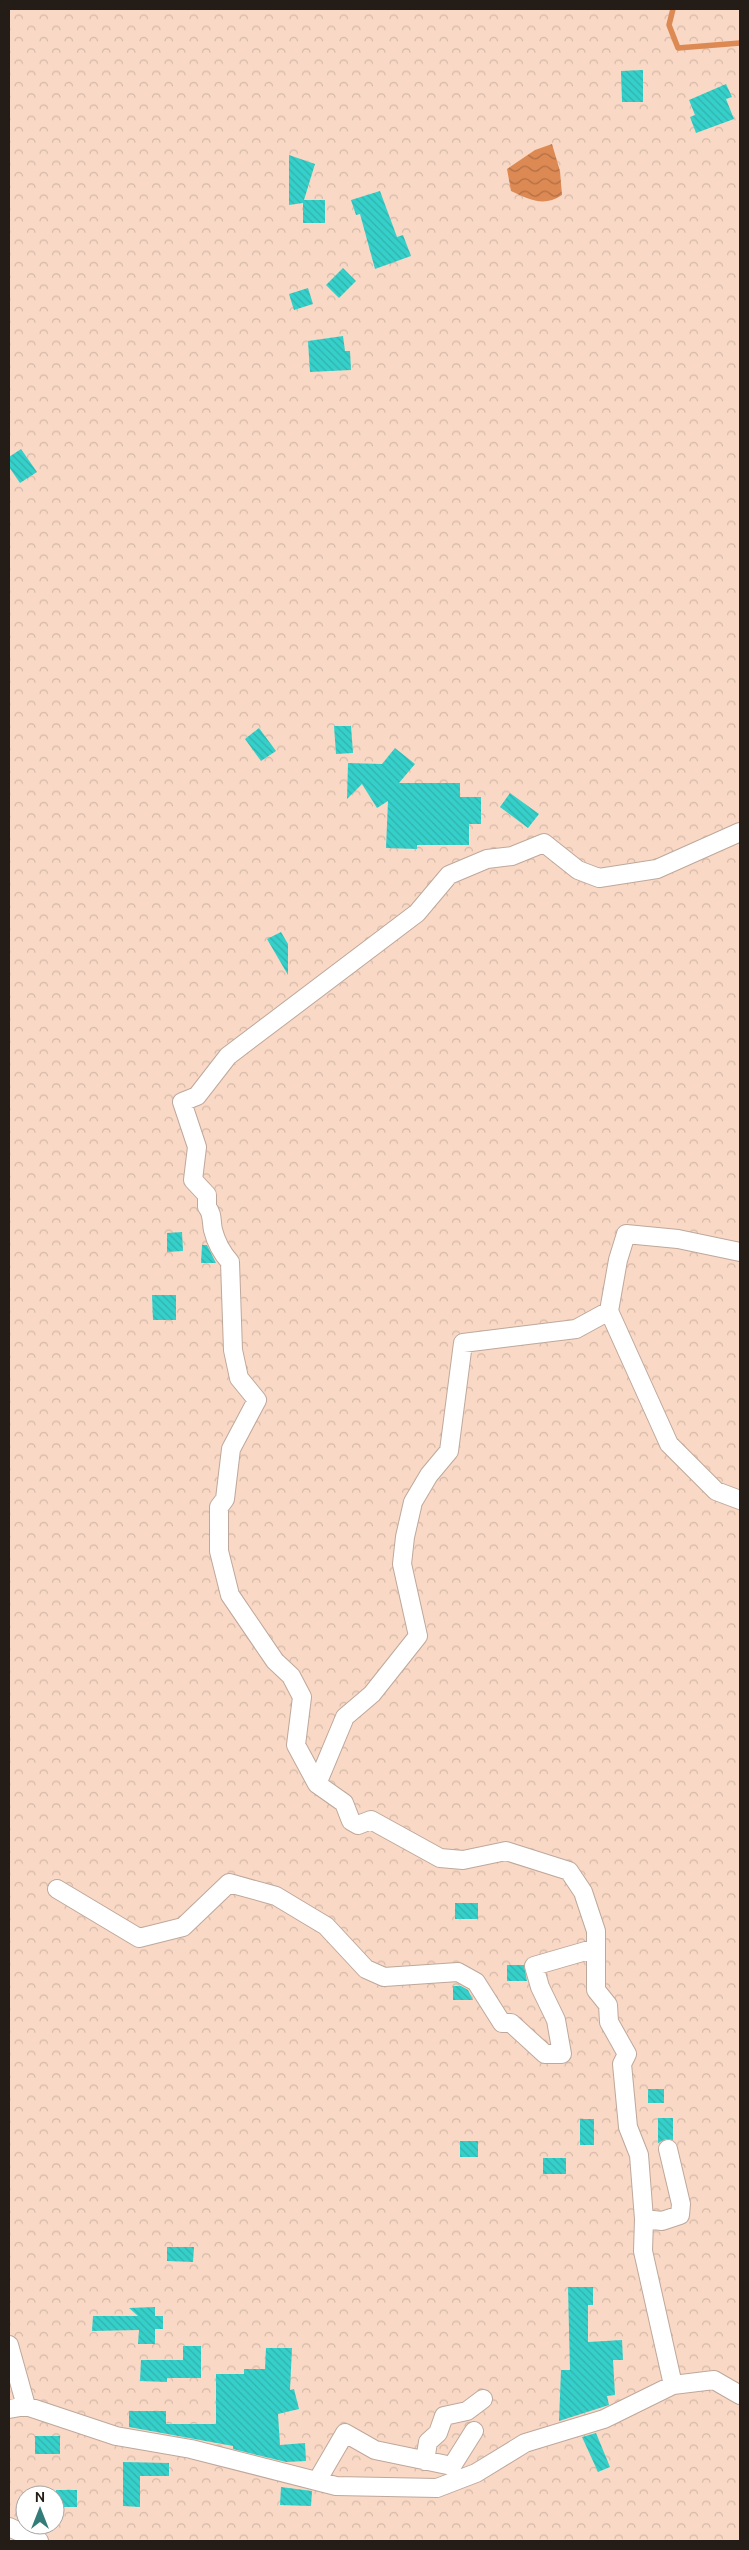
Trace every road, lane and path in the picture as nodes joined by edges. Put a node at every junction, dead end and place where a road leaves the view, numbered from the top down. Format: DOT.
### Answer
graph roads {
  1 [pos="740,832"];
  2 [pos="740,1252"];
  3 [pos="609,1311"];
  4 [pos="740,1500"];
  5 [pos="317,1784"];
  6 [pos="57,1889"];
  7 [pos="596,1948"];
  8 [pos="668,2149"];
  9 [pos="644,2220"];
  10 [pos="9,2345"];
  11 [pos="674,2385"];
  12 [pos="740,2395"];
  13 [pos="482,2399"];
  14 [pos="17,2408"];
  15 [pos="474,2431"];
  16 [pos="426,2461"];
  17 [pos="318,2481"];
  18 [pos="9,2527"];
  19 [pos="39,2541"];
  1 -- 5 [label="street"];
  2 -- 3 [label="street"];
  3 -- 4 [label="street"];
  3 -- 5 [label="street"];
  5 -- 7 [label="street"];
  6 -- 7 [label="street"];
  7 -- 9 [label="street"];
  8 -- 9 [label="street"];
  9 -- 11 [label="street"];
  10 -- 14 [label="street"];
  11 -- 12 [label="street"];
  11 -- 17 [label="street"];
  13 -- 16 [label="street"];
  14 -- 17 [label="street"];
  15 -- 16 [label="street"];
  16 -- 17 [label="street"];
  18 -- 19 [label="street"];
}
